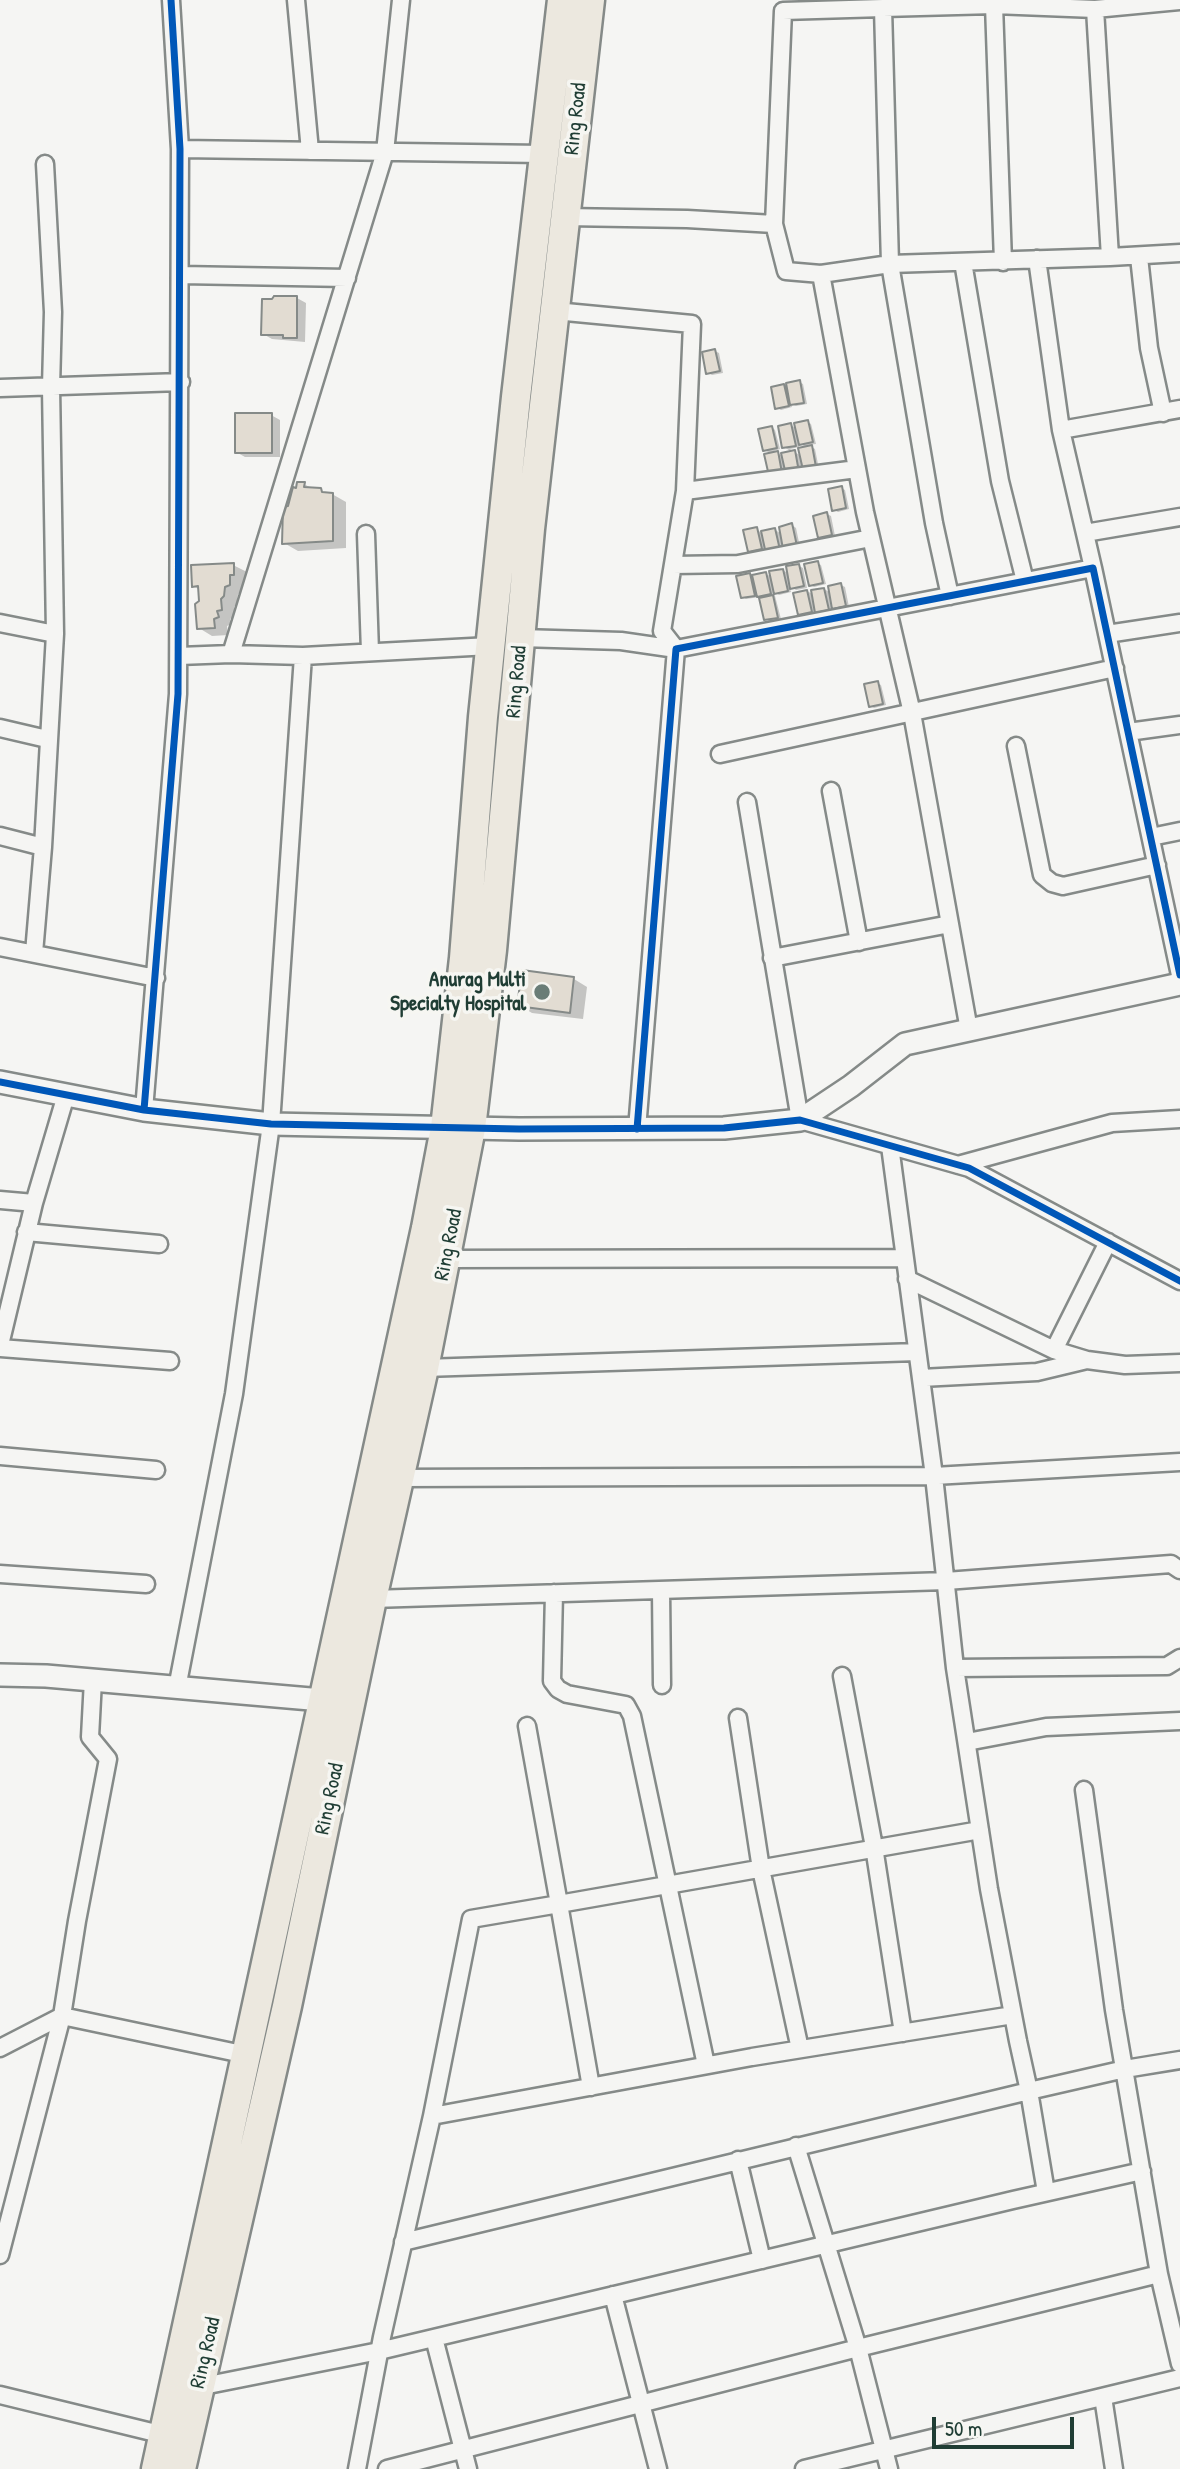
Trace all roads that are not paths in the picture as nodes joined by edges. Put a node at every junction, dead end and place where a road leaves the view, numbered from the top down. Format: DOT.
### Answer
graph roads {
  1 [pos="171,0"];
  2 [pos="296,0"];
  3 [pos="401,0"];
  4 [pos="562,0"];
  5 [pos="590,0"];
  6 [pos="1180,1"];
  7 [pos="783,5"];
  8 [pos="994,5"];
  9 [pos="1069,5"];
  10 [pos="883,8"];
  11 [pos="1095,9"];
  12 [pos="180,149"];
  13 [pos="310,151"];
  14 [pos="385,152"];
  15 [pos="544,154"];
  16 [pos="45,164"];
  17 [pos="565,217"];
  18 [pos="774,224"];
  19 [pos="1180,253"];
  20 [pos="1110,257"];
  21 [pos="1139,257"];
  22 [pos="1037,259"];
  23 [pos="963,261"];
  24 [pos="1003,262"];
  25 [pos="890,264"];
  26 [pos="821,274"];
  27 [pos="181,275"];
  28 [pos="347,278"];
  29 [pos="555,311"];
  30 [pos="181,382"];
  31 [pos="51,387"];
  32 [pos="0,388"];
  33 [pos="1180,410"];
  34 [pos="1163,413"];
  35 [pos="1061,430"];
  36 [pos="857,469"];
  37 [pos="685,491"];
  38 [pos="1180,517"];
  39 [pos="1085,533"];
  40 [pos="366,534"];
  41 [pos="871,538"];
  42 [pos="673,565"];
  43 [pos="1093,568"];
  44 [pos="1025,582"];
  45 [pos="950,596"];
  46 [pos="887,608"];
  47 [pos="1180,623"];
  48 [pos="0,624"];
  49 [pos="55,634"];
  50 [pos="1107,634"];
  51 [pos="521,638"];
  52 [pos="490,646"];
  53 [pos="676,649"];
  54 [pos="370,652"];
  55 [pos="231,654"];
  56 [pos="179,656"];
  57 [pos="303,656"];
  58 [pos="1115,668"];
  59 [pos="912,713"];
  60 [pos="1180,725"];
  61 [pos="0,728"];
  62 [pos="1128,732"];
  63 [pos="47,740"];
  64 [pos="1016,746"];
  65 [pos="720,754"];
  66 [pos="831,791"];
  67 [pos="747,802"];
  68 [pos="1180,831"];
  69 [pos="0,836"];
  70 [pos="1151,837"];
  71 [pos="43,847"];
  72 [pos="1157,865"];
  73 [pos="950,924"];
  74 [pos="859,943"];
  75 [pos="0,947"];
  76 [pos="34,953"];
  77 [pos="772,958"];
  78 [pos="1180,975"];
  79 [pos="156,978"];
  80 [pos="1180,985"];
  81 [pos="969,1030"];
  82 [pos="0,1082"];
  83 [pos="66,1095"];
  84 [pos="144,1110"];
  85 [pos="1180,1119"];
  86 [pos="800,1120"];
  87 [pos="271,1124"];
  88 [pos="458,1128"];
  89 [pos="637,1129"];
  90 [pos="890,1146"];
  91 [pos="958,1165"];
  92 [pos="0,1200"];
  93 [pos="34,1203"];
  94 [pos="26,1232"];
  95 [pos="1108,1242"];
  96 [pos="159,1244"];
  97 [pos="904,1258"];
  98 [pos="446,1259"];
  99 [pos="907,1279"];
  100 [pos="1180,1281"];
  101 [pos="3,1308"];
  102 [pos="0,1346"];
  103 [pos="1054,1350"];
  104 [pos="917,1352"];
  105 [pos="1087,1360"];
  106 [pos="170,1361"];
  107 [pos="1180,1363"];
  108 [pos="424,1368"];
  109 [pos="921,1378"];
  110 [pos="0,1456"];
  111 [pos="1180,1462"];
  112 [pos="156,1470"];
  113 [pos="934,1476"];
  114 [pos="400,1478"];
  115 [pos="1180,1570"];
  116 [pos="0,1574"];
  117 [pos="946,1581"];
  118 [pos="146,1584"];
  119 [pos="661,1590"];
  120 [pos="554,1593"];
  121 [pos="372,1599"];
  122 [pos="1180,1658"];
  123 [pos="955,1668"];
  124 [pos="0,1675"];
  125 [pos="842,1676"];
  126 [pos="93,1680"];
  127 [pos="662,1685"];
  128 [pos="177,1688"];
  129 [pos="322,1700"];
  130 [pos="738,1718"];
  131 [pos="1180,1721"];
  132 [pos="527,1726"];
  133 [pos="967,1742"];
  134 [pos="1084,1790"];
  135 [pos="980,1830"];
  136 [pos="874,1847"];
  137 [pos="761,1869"];
  138 [pos="667,1885"];
  139 [pos="559,1904"];
  140 [pos="1013,2015"];
  141 [pos="62,2016"];
  142 [pos="903,2033"];
  143 [pos="0,2048"];
  144 [pos="800,2049"];
  145 [pos="247,2055"];
  146 [pos="1180,2060"];
  147 [pos="706,2065"];
  148 [pos="1125,2069"];
  149 [pos="591,2087"];
  150 [pos="1029,2091"];
  151 [pos="432,2116"];
  152 [pos="796,2146"];
  153 [pos="738,2160"];
  154 [pos="1142,2171"];
  155 [pos="1046,2192"];
  156 [pos="404,2242"];
  157 [pos="825,2245"];
  158 [pos="0,2255"];
  159 [pos="762,2260"];
  160 [pos="1159,2274"];
  161 [pos="612,2295"];
  162 [pos="434,2337"];
  163 [pos="858,2348"];
  164 [pos="379,2351"];
  165 [pos="1180,2364"];
  166 [pos="1180,2378"];
  167 [pos="186,2389"];
  168 [pos="0,2395"];
  169 [pos="1103,2397"];
  170 [pos="642,2403"];
  171 [pos="164,2435"];
  172 [pos="464,2450"];
  173 [pos="885,2450"];
  174 [pos="156,2469"];
  175 [pos="181,2469"];
  176 [pos="357,2469"];
  177 [pos="387,2469"];
  178 [pos="468,2469"];
  179 [pos="657,2469"];
  180 [pos="804,2469"];
  181 [pos="889,2469"];
  182 [pos="1114,2469"];
  1 -- 12 [label="street"];
  2 -- 13 [label="street"];
  3 -- 14 [label="street"];
  4 -- 15 [label="highway, Ring Road"];
  5 -- 17 [label="highway, Ring Road"];
  6 -- 11 [label="street"];
  7 -- 10 [label="street"];
  7 -- 18 [label="street"];
  8 -- 9 [label="street"];
  8 -- 10 [label="street"];
  8 -- 24 [label="street"];
  9 -- 11 [label="street"];
  10 -- 25 [label="street"];
  11 -- 20 [label="street"];
  12 -- 13 [label="street"];
  12 -- 27 [label="street"];
  13 -- 14 [label="street"];
  14 -- 15 [label="street"];
  14 -- 28 [label="street"];
  15 -- 52 [label="highway, Ring Road"];
  16 -- 31 [label="street"];
  17 -- 18 [label="street"];
  17 -- 29 [label="highway, Ring Road"];
  18 -- 26 [label="street"];
  19 -- 21 [label="street"];
  20 -- 21 [label="street"];
  20 -- 22 [label="street"];
  21 -- 34 [label="street"];
  22 -- 24 [label="street"];
  22 -- 35 [label="street"];
  23 -- 24 [label="street"];
  23 -- 25 [label="street"];
  23 -- 44 [label="street"];
  25 -- 26 [label="street"];
  25 -- 45 [label="street"];
  26 -- 36 [label="street"];
  27 -- 28 [label="street"];
  27 -- 30 [label="street"];
  28 -- 55 [label="street"];
  29 -- 37 [label="street"];
  29 -- 51 [label="highway, Ring Road"];
  30 -- 31 [label="street"];
  30 -- 56 [label="street"];
  31 -- 32 [label="street"];
  31 -- 49 [label="street"];
  33 -- 34 [label="street"];
  34 -- 35 [label="street"];
  35 -- 39 [label="street"];
  36 -- 37 [label="street"];
  36 -- 41 [label="street"];
  37 -- 42 [label="street"];
  38 -- 39 [label="street"];
  39 -- 43 [label="street"];
  40 -- 54 [label="street"];
  41 -- 42 [label="street"];
  41 -- 46 [label="street"];
  42 -- 53 [label="street"];
  43 -- 44 [label="street"];
  43 -- 50 [label="street"];
  44 -- 45 [label="street"];
  45 -- 46 [label="street"];
  46 -- 53 [label="street"];
  46 -- 59 [label="street"];
  47 -- 50 [label="street"];
  48 -- 49 [label="street"];
  49 -- 63 [label="street"];
  50 -- 58 [label="street"];
  51 -- 53 [label="street"];
  51 -- 88 [label="highway, Ring Road"];
  52 -- 54 [label="street"];
  52 -- 88 [label="highway, Ring Road"];
  53 -- 89 [label="street"];
  54 -- 57 [label="street"];
  55 -- 56 [label="street"];
  55 -- 57 [label="street"];
  56 -- 79 [label="street"];
  57 -- 87 [label="street"];
  58 -- 59 [label="street"];
  58 -- 62 [label="street"];
  59 -- 65 [label="street"];
  59 -- 73 [label="street"];
  60 -- 62 [label="street"];
  61 -- 63 [label="street"];
  62 -- 70 [label="street"];
  63 -- 71 [label="street"];
  64 -- 72 [label="street"];
  66 -- 74 [label="street"];
  67 -- 77 [label="street"];
  68 -- 70 [label="street"];
  69 -- 71 [label="street"];
  70 -- 72 [label="street"];
  71 -- 76 [label="street"];
  72 -- 78 [label="street"];
  73 -- 74 [label="street"];
  73 -- 81 [label="street"];
  74 -- 77 [label="street"];
  75 -- 76 [label="street"];
  76 -- 79 [label="street"];
  77 -- 86 [label="street"];
  79 -- 84 [label="street"];
  80 -- 81 [label="street"];
  81 -- 86 [label="street"];
  82 -- 83 [label="street"];
  83 -- 84 [label="street"];
  83 -- 93 [label="street"];
  84 -- 87 [label="street"];
  85 -- 91 [label="street"];
  86 -- 89 [label="street"];
  86 -- 90 [label="street"];
  87 -- 88 [label="street"];
  87 -- 128 [label="street"];
  88 -- 89 [label="street"];
  88 -- 98 [label="highway, Ring Road"];
  88 -- 129 [label="highway, Ring Road"];
  90 -- 91 [label="street"];
  90 -- 97 [label="street"];
  91 -- 95 [label="street"];
  92 -- 93 [label="street"];
  93 -- 94 [label="street"];
  94 -- 96 [label="street"];
  94 -- 101 [label="street"];
  95 -- 100 [label="street"];
  95 -- 103 [label="street"];
  97 -- 98 [label="street"];
  97 -- 99 [label="street"];
  98 -- 108 [label="highway, Ring Road"];
  99 -- 103 [label="street"];
  99 -- 104 [label="street"];
  101 -- 102 [label="street"];
  102 -- 106 [label="street"];
  103 -- 105 [label="street"];
  104 -- 108 [label="street"];
  104 -- 109 [label="street"];
  105 -- 107 [label="street"];
  105 -- 109 [label="street"];
  108 -- 114 [label="highway, Ring Road"];
  109 -- 113 [label="street"];
  110 -- 112 [label="street"];
  111 -- 113 [label="street"];
  113 -- 114 [label="street"];
  113 -- 117 [label="street"];
  114 -- 121 [label="highway, Ring Road"];
  115 -- 117 [label="street"];
  116 -- 118 [label="street"];
  117 -- 119 [label="street"];
  117 -- 123 [label="street"];
  119 -- 120 [label="street"];
  119 -- 127 [label="street"];
  120 -- 121 [label="street"];
  120 -- 138 [label="street"];
  121 -- 167 [label="highway, Ring Road"];
  122 -- 123 [label="street"];
  123 -- 133 [label="street"];
  124 -- 126 [label="street"];
  125 -- 136 [label="street"];
  126 -- 128 [label="street"];
  126 -- 141 [label="street"];
  128 -- 129 [label="street"];
  129 -- 145 [label="highway, Ring Road"];
  130 -- 137 [label="street"];
  131 -- 133 [label="street"];
  132 -- 139 [label="street"];
  133 -- 135 [label="street"];
  134 -- 148 [label="street"];
  135 -- 136 [label="street"];
  135 -- 140 [label="street"];
  136 -- 137 [label="street"];
  136 -- 142 [label="street"];
  137 -- 138 [label="street"];
  137 -- 144 [label="street"];
  138 -- 139 [label="street"];
  138 -- 147 [label="street"];
  139 -- 149 [label="street"];
  139 -- 151 [label="street"];
  140 -- 142 [label="street"];
  140 -- 150 [label="street"];
  141 -- 143 [label="street"];
  141 -- 145 [label="street"];
  141 -- 158 [label="street"];
  142 -- 144 [label="street"];
  144 -- 147 [label="street"];
  145 -- 167 [label="highway, Ring Road"];
  146 -- 148 [label="street"];
  147 -- 149 [label="street"];
  148 -- 150 [label="street"];
  148 -- 154 [label="street"];
  149 -- 151 [label="street"];
  150 -- 152 [label="street"];
  150 -- 155 [label="street"];
  151 -- 156 [label="street"];
  152 -- 153 [label="street"];
  152 -- 157 [label="street"];
  153 -- 156 [label="street"];
  153 -- 159 [label="street"];
  154 -- 155 [label="street"];
  154 -- 160 [label="street"];
  155 -- 157 [label="street"];
  156 -- 164 [label="street"];
  157 -- 159 [label="street"];
  157 -- 163 [label="street"];
  159 -- 161 [label="street"];
  160 -- 163 [label="street"];
  160 -- 165 [label="street"];
  161 -- 162 [label="street"];
  161 -- 170 [label="street"];
  162 -- 164 [label="street"];
  162 -- 172 [label="street"];
  163 -- 170 [label="street"];
  163 -- 173 [label="street"];
  164 -- 167 [label="street"];
  164 -- 176 [label="street"];
  166 -- 169 [label="street"];
  167 -- 171 [label="highway, Ring Road"];
  167 -- 175 [label="highway, Ring Road"];
  168 -- 171 [label="street"];
  169 -- 173 [label="street"];
  169 -- 182 [label="street"];
  170 -- 172 [label="street"];
  170 -- 179 [label="street"];
  171 -- 174 [label="highway, Ring Road"];
  172 -- 177 [label="street"];
  172 -- 178 [label="street"];
  173 -- 180 [label="street"];
  173 -- 181 [label="street"];
}
